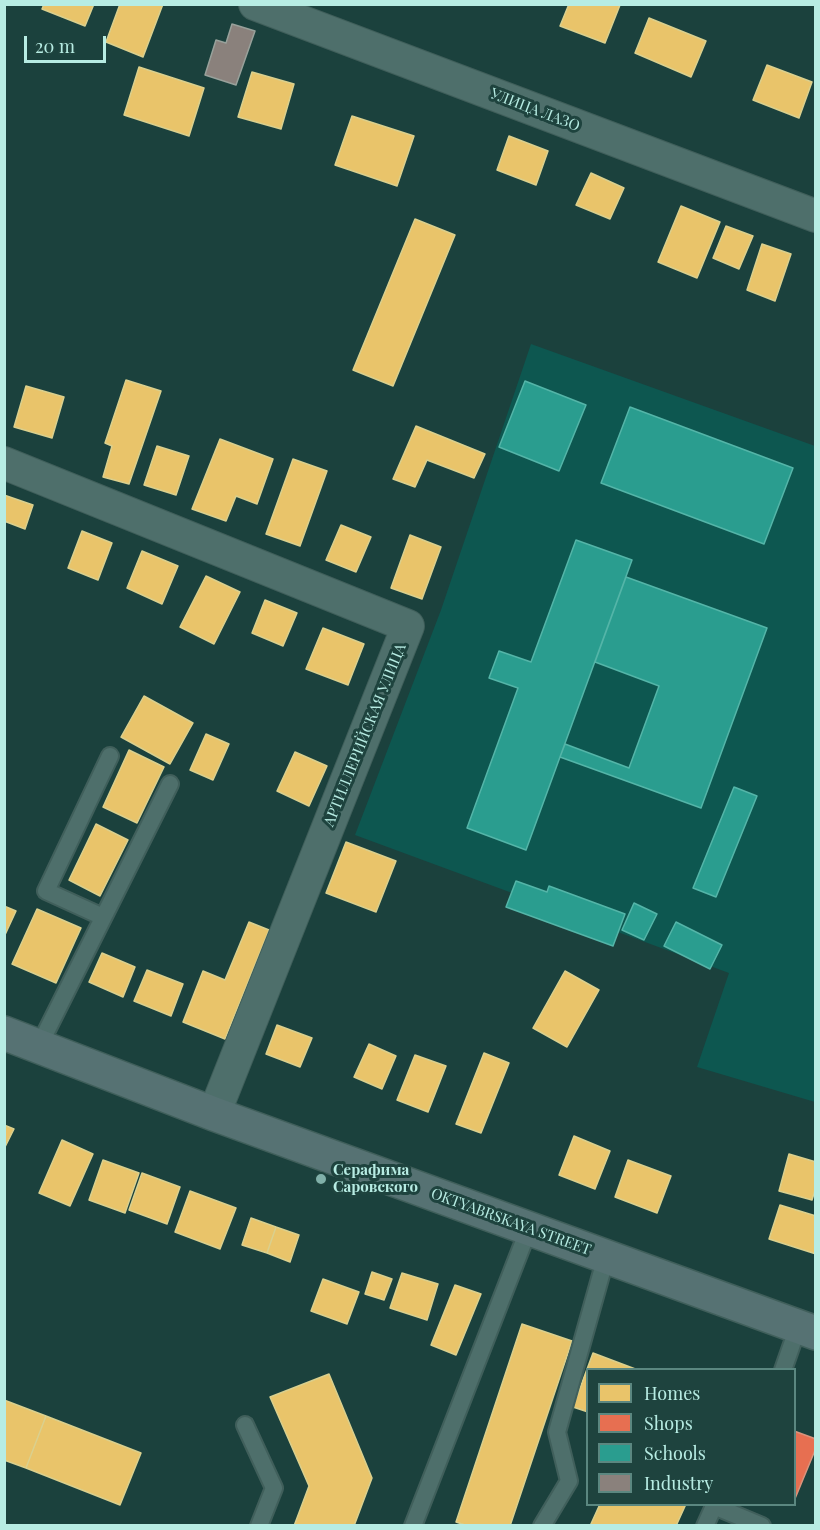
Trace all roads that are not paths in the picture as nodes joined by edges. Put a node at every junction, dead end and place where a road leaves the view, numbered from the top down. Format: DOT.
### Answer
graph roads {
  1 [pos="255,4"];
  2 [pos="816,216"];
  3 [pos="4,463"];
  4 [pos="110,756"];
  5 [pos="170,784"];
  6 [pos="103,917"];
  7 [pos="4,1033"];
  8 [pos="39,1046"];
  9 [pos="214,1114"];
  10 [pos="529,1228"];
  11 [pos="606,1257"];
  12 [pos="807,1330"];
  13 [pos="784,1368"];
  14 [pos="245,1425"];
  15 [pos="732,1508"];
  16 [pos="259,1526"];
  17 [pos="413,1526"];
  18 [pos="542,1526"];
  19 [pos="705,1526"];
  20 [pos="762,1526"];
  1 -- 2 [label="street, УЛИЦА ЛАЗО"];
  3 -- 9 [label="street, АРТИЛЛЕРИЙСКАЯ УЛИЦА"];
  4 -- 6 [label="lane"];
  5 -- 6 [label="lane"];
  6 -- 8 [label="lane"];
  7 -- 8 [label="main road, OKTYABRSKAYA STREET"];
  8 -- 9 [label="main road, OKTYABRSKAYA STREET"];
  9 -- 10 [label="main road, OKTYABRSKAYA STREET"];
  10 -- 11 [label="main road, OKTYABRSKAYA STREET"];
  10 -- 17 [label="lane"];
  11 -- 12 [label="main road, OKTYABRSKAYA STREET"];
  11 -- 18 [label="lane"];
  12 -- 13 [label="lane"];
  14 -- 16 [label="lane"];
  15 -- 19 [label="lane"];
  15 -- 20 [label="lane"];
}
